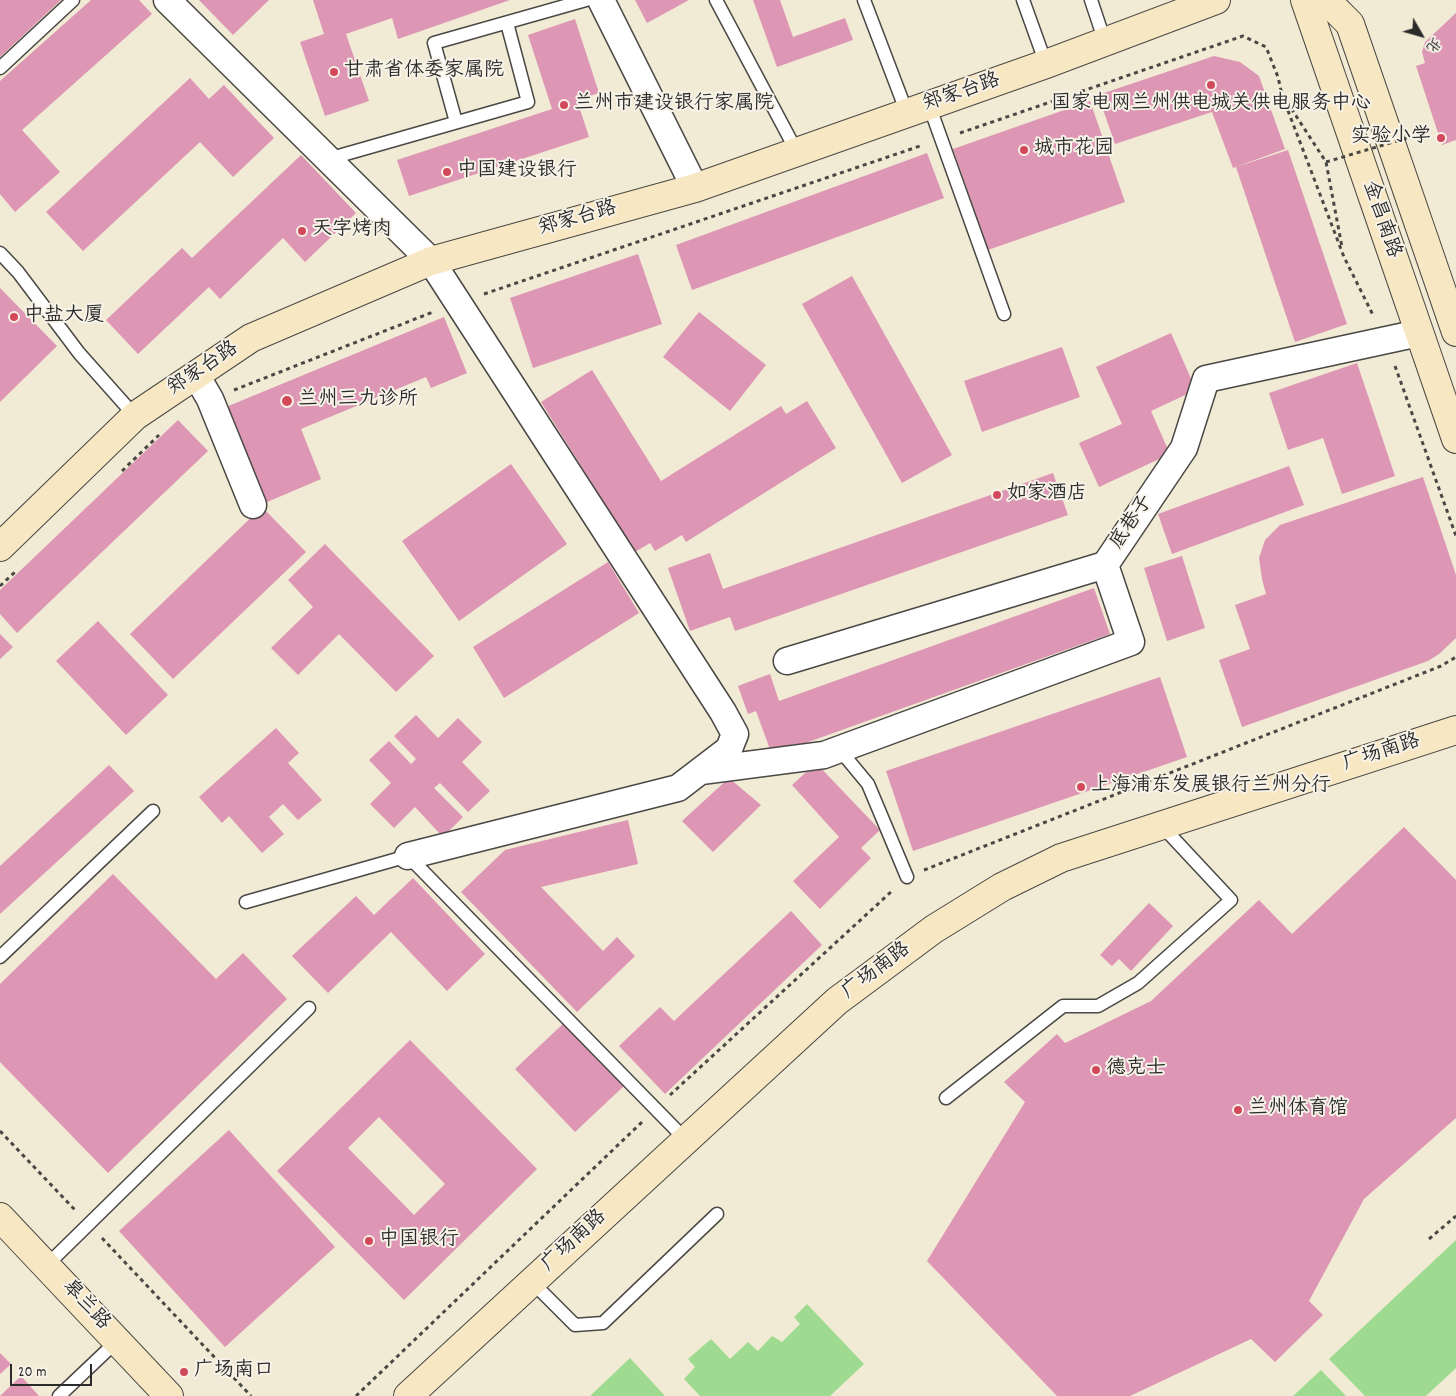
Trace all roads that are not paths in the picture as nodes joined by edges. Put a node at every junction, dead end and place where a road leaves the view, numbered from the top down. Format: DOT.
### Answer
graph roads {
  1 [pos="73,0"];
  2 [pos="167,0"];
  3 [pos="586,0"];
  4 [pos="601,0"];
  5 [pos="716,0"];
  6 [pos="864,0"];
  7 [pos="1023,0"];
  8 [pos="1091,0"];
  9 [pos="1216,0"];
  10 [pos="1305,0"];
  11 [pos="1326,0"];
  12 [pos="507,23"];
  13 [pos="1105,42"];
  14 [pos="1046,64"];
  15 [pos="0,68"];
  16 [pos="918,109"];
  17 [pos="456,122"];
  18 [pos="797,152"];
  19 [pos="328,159"];
  20 [pos="695,188"];
  21 [pos="0,253"];
  22 [pos="431,261"];
  23 [pos="1004,314"];
  24 [pos="1456,332"];
  25 [pos="1420,333"];
  26 [pos="196,376"];
  27 [pos="135,416"];
  28 [pos="1456,439"];
  29 [pos="254,506"];
  30 [pos="0,547"];
  31 [pos="1105,565"];
  32 [pos="787,661"];
  33 [pos="1456,730"];
  34 [pos="839,749"];
  35 [pos="700,772"];
  36 [pos="154,812"];
  37 [pos="1160,825"];
  38 [pos="408,856"];
  39 [pos="907,877"];
  40 [pos="246,902"];
  41 [pos="0,957"];
  42 [pos="309,1008"];
  43 [pos="946,1098"];
  44 [pos="686,1140"];
  45 [pos="717,1214"];
  46 [pos="0,1217"];
  47 [pos="46,1266"];
  48 [pos="532,1282"];
  49 [pos="117,1341"];
  50 [pos="60,1396"];
  51 [pos="169,1396"];
  52 [pos="408,1396"];
  1 -- 15 [label="lane"];
  2 -- 19 [label="street"];
  3 -- 12 [label="lane"];
  4 -- 20 [label="street"];
  5 -- 18 [label="lane"];
  6 -- 16 [label="lane"];
  7 -- 14 [label="lane"];
  8 -- 13 [label="lane"];
  9 -- 13 [label="street, 郑家台路"];
  10 -- 25 [label="street, 金昌南路"];
  11 -- 24 [label="street, 金昌南路"];
  12 -- 17 [label="lane"];
  12 -- 17 [label="lane"];
  13 -- 14 [label="street, 郑家台路"];
  14 -- 16 [label="street, 郑家台路"];
  16 -- 18 [label="street, 郑家台路"];
  16 -- 23 [label="lane"];
  17 -- 19 [label="lane"];
  18 -- 20 [label="street, 郑家台路"];
  19 -- 22 [label="street"];
  20 -- 22 [label="street, 郑家台路"];
  21 -- 27 [label="lane"];
  22 -- 26 [label="street, 郑家台路"];
  22 -- 35 [label="street"];
  25 -- 28 [label="street, 金昌南路"];
  25 -- 31 [label="street, 底巷子"];
  26 -- 27 [label="street, 郑家台路"];
  26 -- 29 [label="street"];
  27 -- 30 [label="street, 郑家台路"];
  31 -- 32 [label="street, 底巷子"];
  31 -- 34 [label="street"];
  33 -- 37 [label="street, 广场南路"];
  34 -- 35 [label="street"];
  34 -- 39 [label="lane"];
  35 -- 38 [label="street"];
  36 -- 41 [label="lane"];
  37 -- 43 [label="lane"];
  37 -- 44 [label="street, 广场南路"];
  38 -- 40 [label="lane"];
  38 -- 44 [label="lane"];
  42 -- 47 [label="lane"];
  44 -- 48 [label="street, 广场南路"];
  45 -- 48 [label="lane"];
  46 -- 47 [label="street, 皋兰路"];
  47 -- 49 [label="street, 皋兰路"];
  48 -- 52 [label="street, 广场南路"];
  49 -- 50 [label="lane"];
  49 -- 51 [label="street, 皋兰路"];
}
